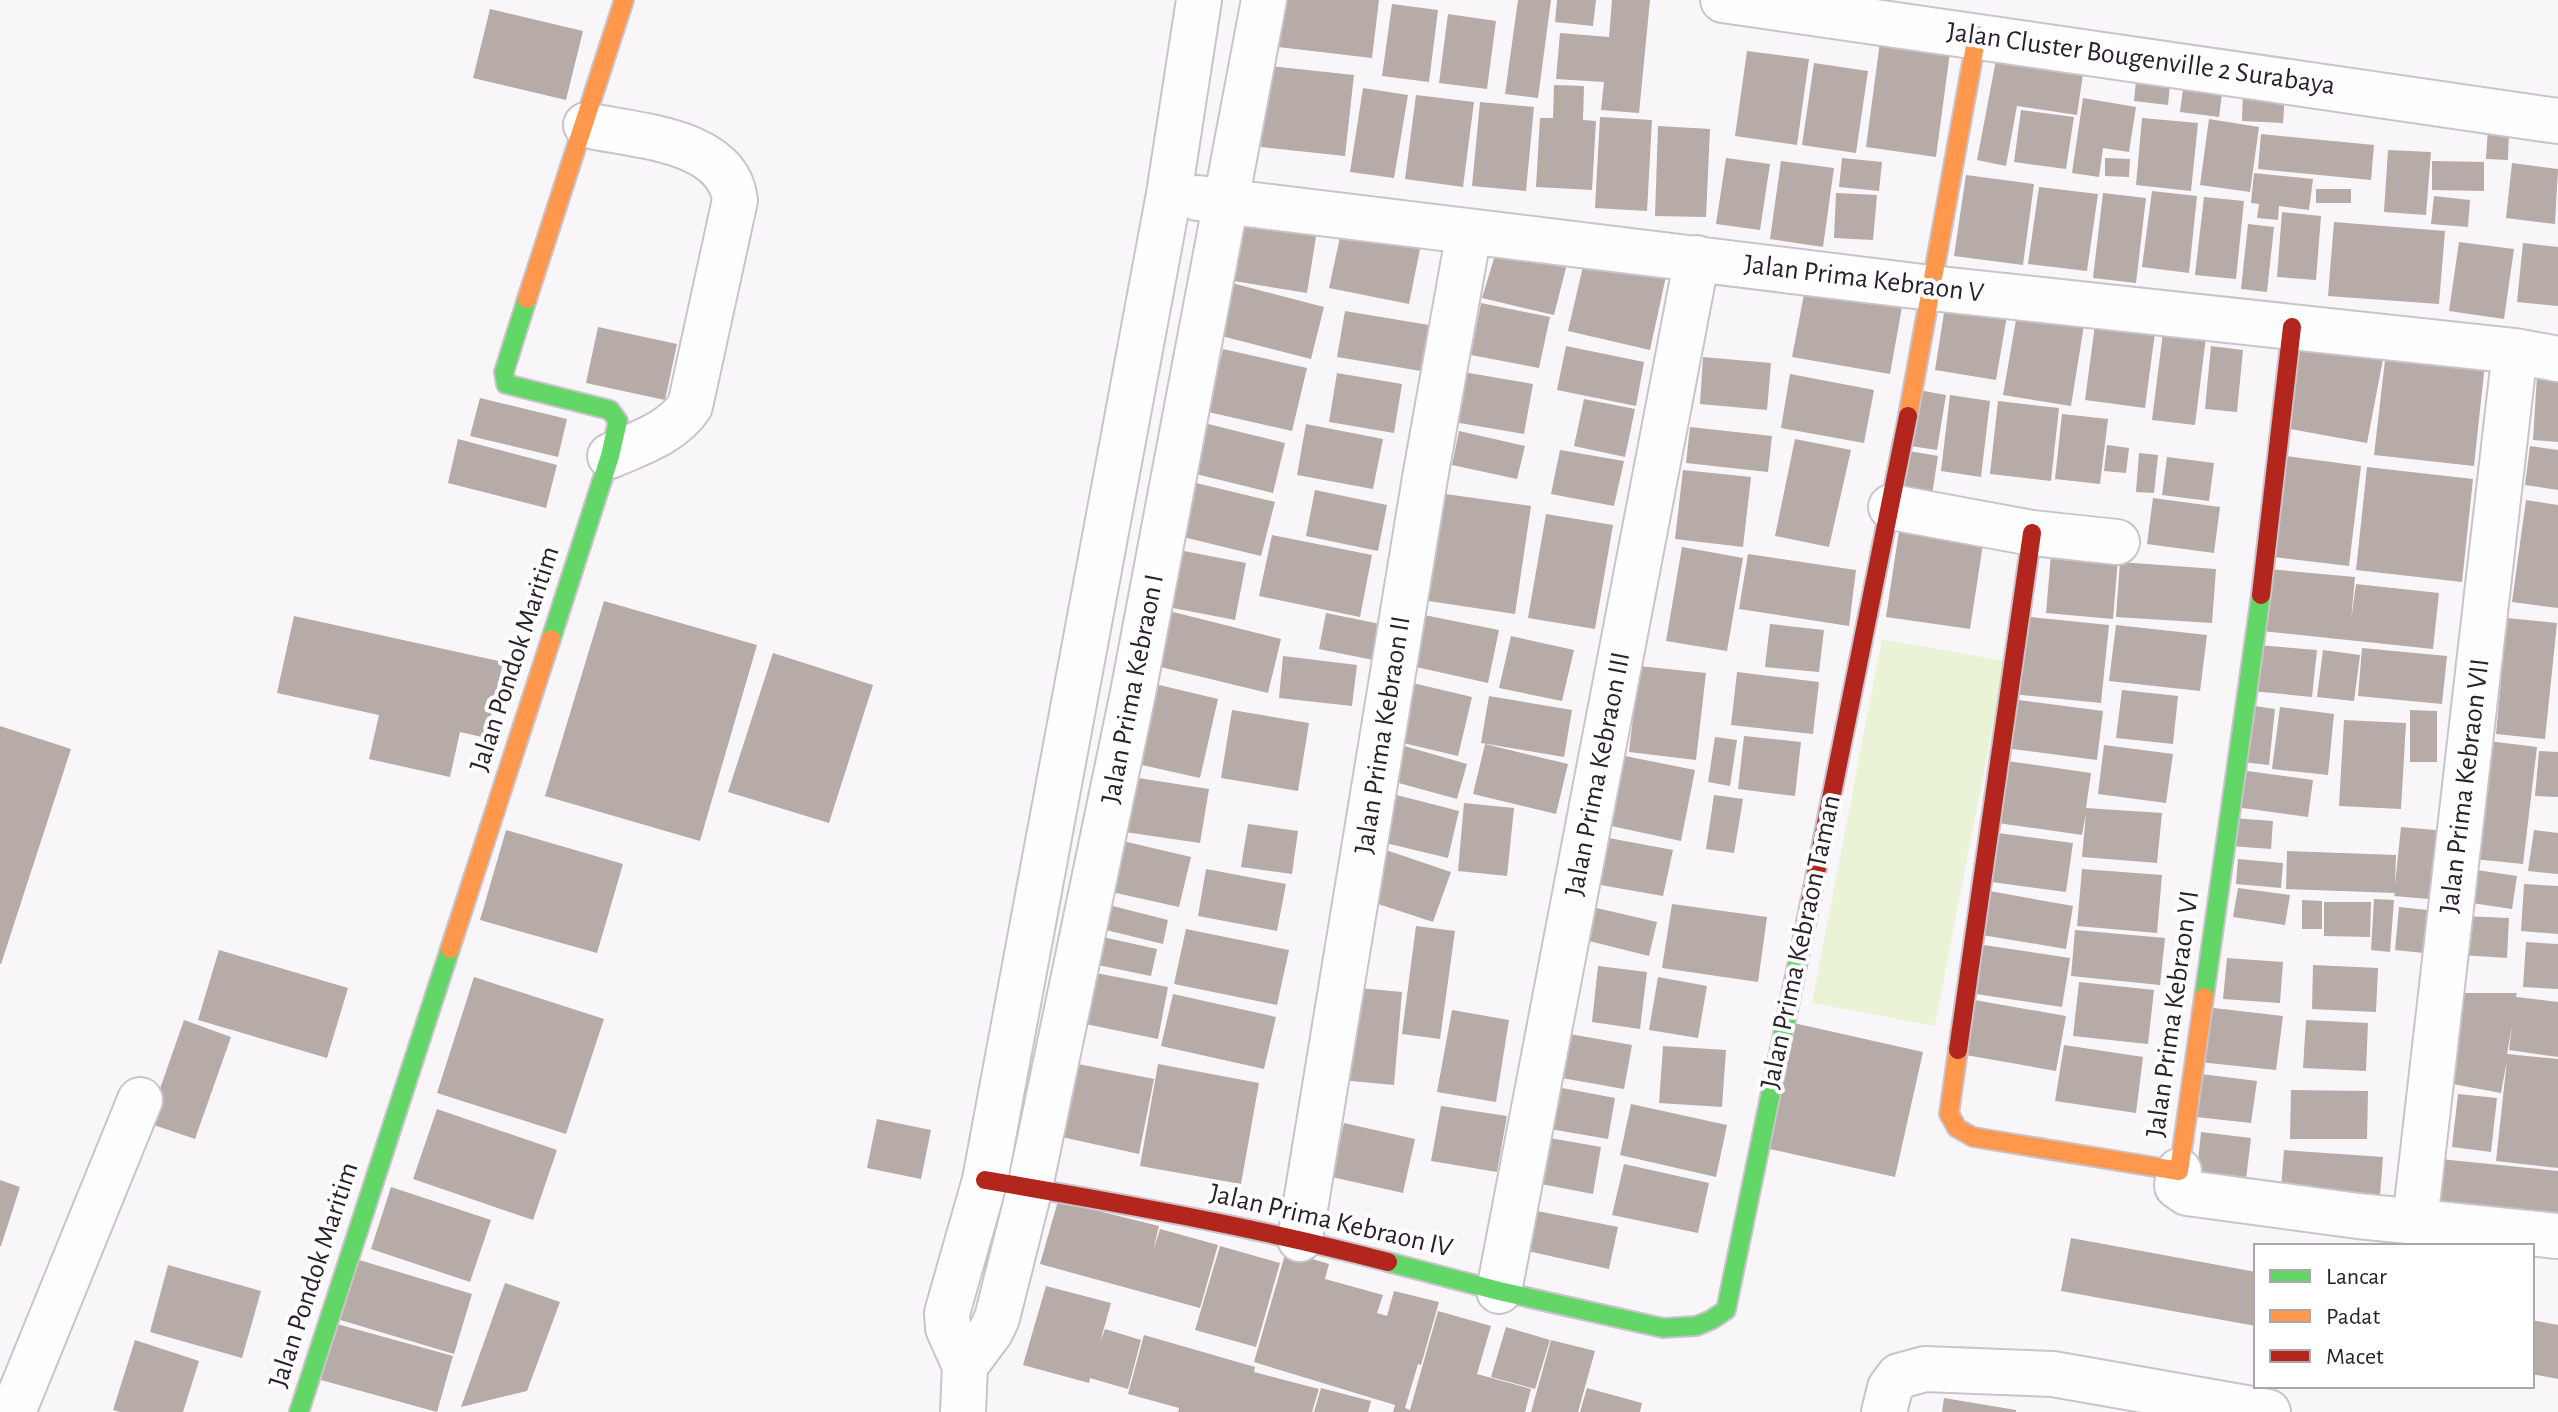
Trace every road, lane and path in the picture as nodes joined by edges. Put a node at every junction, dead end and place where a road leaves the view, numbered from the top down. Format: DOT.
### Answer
graph roads {
  1 [pos="624,0"];
  2 [pos="1199,0"];
  3 [pos="1264,0"];
  4 [pos="1723,0"];
  5 [pos="1977,35"];
  6 [pos="2558,121"];
  7 [pos="586,125"];
  8 [pos="1169,194"];
  9 [pos="1227,202"];
  10 [pos="1469,232"];
  11 [pos="1697,258"];
  12 [pos="1931,288"];
  13 [pos="2292,327"];
  14 [pos="2515,351"];
  15 [pos="2558,359"];
  16 [pos="610,456"];
  17 [pos="1891,507"];
  18 [pos="2032,533"];
  19 [pos="2117,542"];
  20 [pos="140,1100"];
  21 [pos="2179,1171"];
  22 [pos="985,1180"];
  23 [pos="1030,1187"];
  24 [pos="2415,1221"];
  25 [pos="2558,1236"];
  26 [pos="1300,1239"];
  27 [pos="1499,1291"];
  28 [pos="1663,1328"];
  29 [pos="965,1366"];
  30 [pos="18,1398"];
  31 [pos="299,1412"];
  32 [pos="963,1412"];
  33 [pos="1884,1412"];
  34 [pos="2268,1412"];
  1 -- 7 [label="street, Jalan Pondok Maritim"];
  2 -- 8 [label="street, Jalan Prima Kebraon I"];
  3 -- 9 [label="street, Jalan Prima Kebraon I"];
  4 -- 5 [label="street, Jalan Cluster Bougenville 2 Surabaya"];
  5 -- 6 [label="street, Jalan Cluster Bougenville 2 Surabaya"];
  5 -- 12 [label="street, Jalan Prima Kebraon Taman"];
  7 -- 16 [label="street, Jalan Pondok Maritim"];
  7 -- 16 [label="street"];
  8 -- 9 [label="street, Jalan Prima Kebraon V"];
  8 -- 22 [label="street, Jalan Prima Kebraon I"];
  9 -- 10 [label="street, Jalan Prima Kebraon V"];
  9 -- 23 [label="street, Jalan Prima Kebraon I"];
  10 -- 11 [label="street, Jalan Prima Kebraon V"];
  10 -- 26 [label="street, Jalan Prima Kebraon II"];
  11 -- 12 [label="street, Jalan Prima Kebraon V"];
  11 -- 27 [label="street, Jalan Prima Kebraon III"];
  12 -- 13 [label="street, Jalan Prima Kebraon V"];
  12 -- 17 [label="street, Jalan Prima Kebraon Taman"];
  13 -- 14 [label="street, Jalan Prima Kebraon V"];
  13 -- 21 [label="street, Jalan Prima Kebraon VI"];
  14 -- 15 [label="street, Jalan Prima Kebraon V"];
  14 -- 24 [label="street, Jalan Prima Kebraon VII"];
  16 -- 31 [label="street, Jalan Pondok Maritim"];
  17 -- 18 [label="street"];
  17 -- 28 [label="street, Jalan Prima Kebraon Taman"];
  18 -- 19 [label="street"];
  18 -- 21 [label="street, Jalan Prima Kebraon VI"];
  20 -- 30 [label="street"];
  21 -- 24 [label="street"];
  22 -- 23 [label="street, Jalan Prima Kebraon IV"];
  22 -- 29 [label="street, Jalan Prima Kebraon I"];
  23 -- 26 [label="street, Jalan Prima Kebraon IV"];
  23 -- 29 [label="street, Jalan Prima Kebraon I"];
  24 -- 25 [label="street"];
  26 -- 27 [label="street, Jalan Prima Kebraon IV"];
  27 -- 28 [label="street, Jalan Prima Kebraon IV"];
  29 -- 32 [label="street, Jalan Prima Kebraon I"];
  33 -- 34 [label="street"];
}
